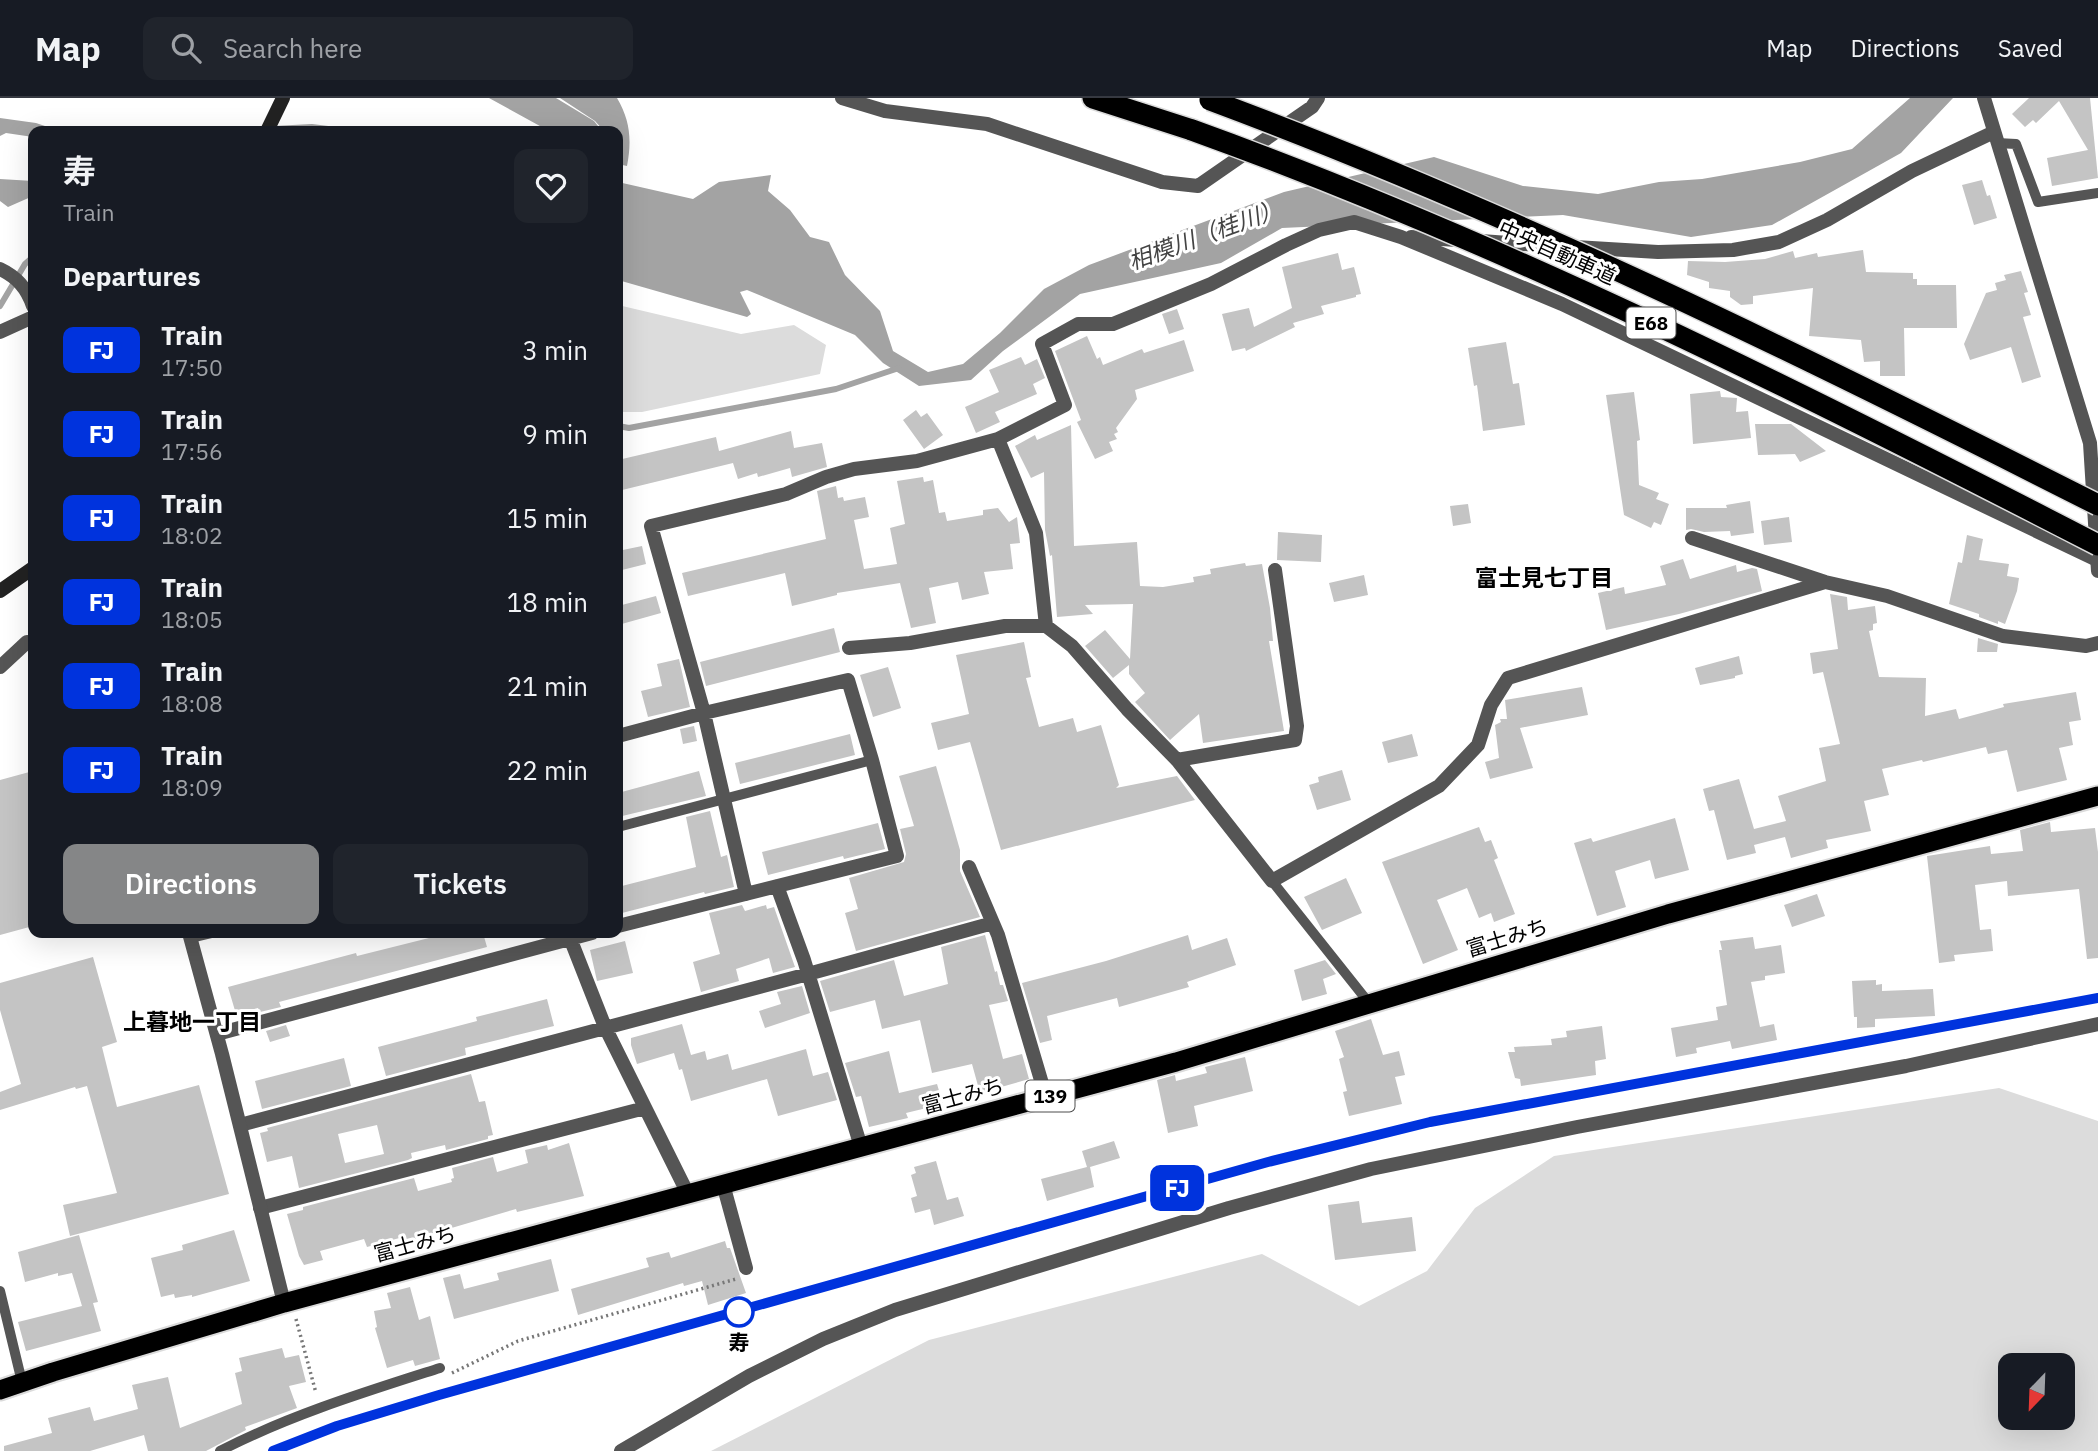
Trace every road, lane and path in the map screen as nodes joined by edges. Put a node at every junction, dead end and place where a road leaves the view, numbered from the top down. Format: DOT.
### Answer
graph roads {
  1 [pos="842,98"];
  2 [pos="1093,98"];
  3 [pos="1318,98"];
  4 [pos="1984,98"];
  5 [pos="1207,99"];
  6 [pos="280,104"];
  7 [pos="269,126"];
  8 [pos="1996,137"];
  9 [pos="2098,193"];
  10 [pos="1401,237"];
  11 [pos="5,272"];
  12 [pos="28,292"];
  13 [pos="28,319"];
  14 [pos="0,332"];
  15 [pos="998,439"];
  16 [pos="2098,505"];
  17 [pos="1692,538"];
  18 [pos="2098,545"];
  19 [pos="2097,561"];
  20 [pos="1275,570"];
  21 [pos="2098,571"];
  22 [pos="28,572"];
  23 [pos="1825,582"];
  24 [pos="0,592"];
  25 [pos="1046,626"];
  26 [pos="27,642"];
  27 [pos="2098,643"];
  28 [pos="849,648"];
  29 [pos="0,667"];
  30 [pos="704,713"];
  31 [pos="623,735"];
  32 [pos="872,760"];
  33 [pos="1177,760"];
  34 [pos="2098,796"];
  35 [pos="723,799"];
  36 [pos="623,826"];
  37 [pos="970,867"];
  38 [pos="1272,881"];
  39 [pos="777,886"];
  40 [pos="746,894"];
  41 [pos="993,923"];
  42 [pos="623,925"];
  43 [pos="191,938"];
  44 [pos="573,938"];
  45 [pos="570,939"];
  46 [pos="808,974"];
  47 [pos="1369,1003"];
  48 [pos="2098,1024"];
  49 [pos="605,1027"];
  50 [pos="217,1034"];
  51 [pos="1046,1097"];
  52 [pos="645,1108"];
  53 [pos="240,1125"];
  54 [pos="861,1147"];
  55 [pos="723,1184"];
  56 [pos="688,1194"];
  57 [pos="260,1208"];
  58 [pos="746,1268"];
  59 [pos="0,1291"];
  60 [pos="287,1302"];
  61 [pos="440,1368"];
  62 [pos="22,1382"];
  63 [pos="0,1390"];
  64 [pos="321,1408"];
  65 [pos="220,1451"];
  66 [pos="621,1451"];
  1 -- 3 [label="street"];
  2 -- 18 [label="highway, 中央自動車道 / E68, bridge"];
  4 -- 8 [label="street"];
  5 -- 16 [label="highway, 中央自動車道 / E68, bridge"];
  6 -- 7 [label="main road"];
  8 -- 9 [label="lane"];
  8 -- 10 [label="street"];
  8 -- 19 [label="street"];
  10 -- 15 [label="street"];
  10 -- 19 [label="street"];
  11 -- 12 [label="street"];
  13 -- 14 [label="street"];
  15 -- 25 [label="street"];
  15 -- 30 [label="street"];
  17 -- 23 [label="street"];
  19 -- 21 [label="street"];
  20 -- 33 [label="street"];
  22 -- 24 [label="main road"];
  23 -- 27 [label="street"];
  23 -- 38 [label="street"];
  25 -- 28 [label="street"];
  25 -- 33 [label="street"];
  26 -- 29 [label="street"];
  30 -- 31 [label="street"];
  30 -- 32 [label="street"];
  30 -- 35 [label="street"];
  32 -- 35 [label="lane"];
  32 -- 39 [label="street"];
  33 -- 38 [label="street"];
  34 -- 47 [label="highway, 富士みち / 139"];
  35 -- 36 [label="lane"];
  35 -- 40 [label="street"];
  37 -- 41 [label="street"];
  38 -- 47 [label="lane"];
  39 -- 40 [label="street"];
  39 -- 46 [label="street"];
  40 -- 42 [label="street"];
  41 -- 46 [label="street"];
  41 -- 51 [label="street"];
  43 -- 50 [label="street"];
  44 -- 45 [label="street"];
  45 -- 49 [label="street"];
  45 -- 50 [label="street"];
  46 -- 49 [label="street"];
  46 -- 54 [label="street"];
  47 -- 51 [label="highway, 富士みち / 139"];
  48 -- 66 [label="street"];
  49 -- 52 [label="street"];
  49 -- 53 [label="street"];
  50 -- 53 [label="street"];
  51 -- 54 [label="highway, 富士みち / 139"];
  52 -- 56 [label="street"];
  52 -- 57 [label="street"];
  53 -- 57 [label="street"];
  54 -- 55 [label="highway, 富士みち / 139"];
  55 -- 56 [label="highway, 富士みち / 139"];
  55 -- 58 [label="street"];
  56 -- 60 [label="highway, 富士みち / 139"];
  57 -- 60 [label="street"];
  58 -- 61 [label="path"];
  59 -- 62 [label="lane"];
  60 -- 62 [label="highway, 富士みち / 139"];
  60 -- 64 [label="path"];
  61 -- 64 [label="lane"];
  62 -- 63 [label="highway, 富士みち / 139"];
  64 -- 65 [label="lane"];
}
